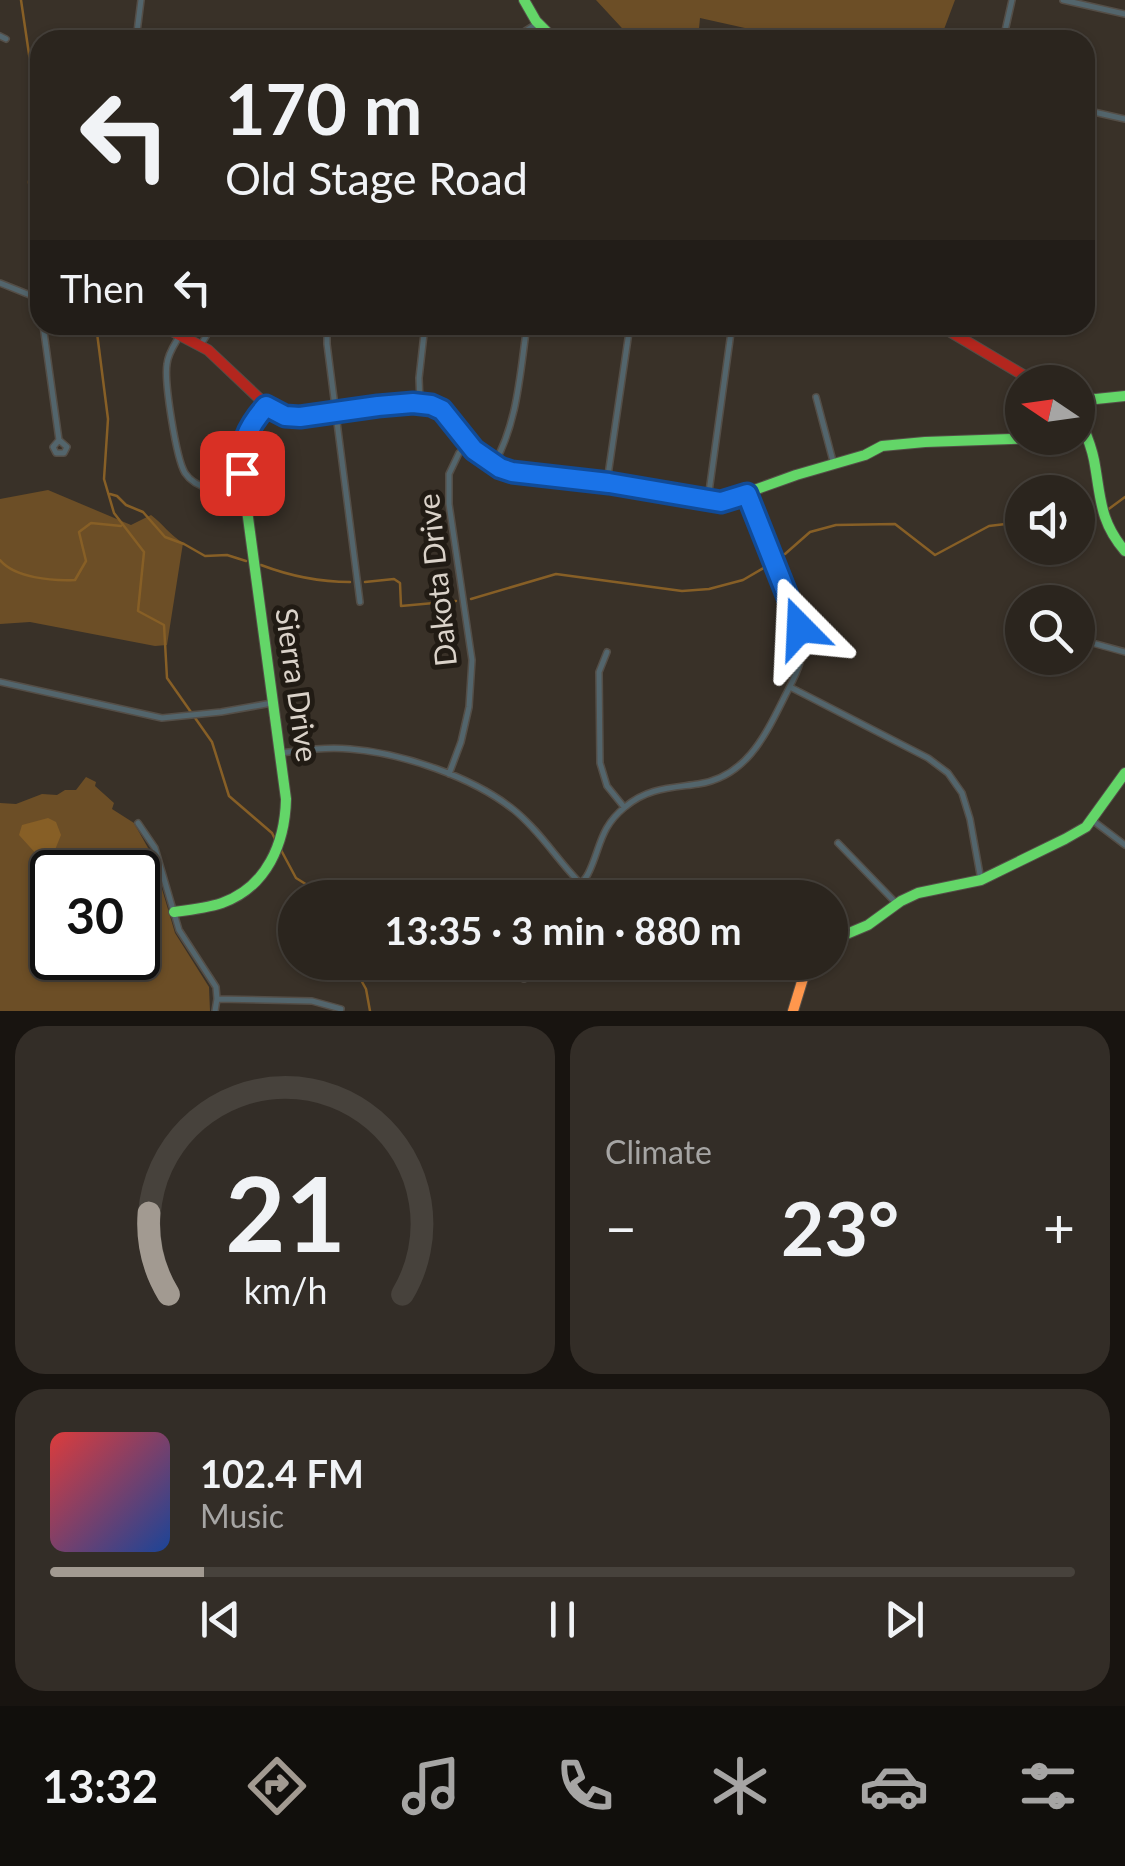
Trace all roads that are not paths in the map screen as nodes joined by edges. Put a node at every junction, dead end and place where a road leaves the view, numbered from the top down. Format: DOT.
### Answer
graph roads {
  1 [pos="141,0"];
  2 [pos="524,0"];
  3 [pos="1012,0"];
  4 [pos="1063,0"];
  5 [pos="1125,14"];
  6 [pos="538,23"];
  7 [pos="137,30"];
  8 [pos="527,30"];
  9 [pos="545,30"];
  10 [pos="1005,30"];
  11 [pos="1095,112"];
  12 [pos="1125,119"];
  13 [pos="0,282"];
  14 [pos="30,295"];
  15 [pos="44,335"];
  16 [pos="180,335"];
  17 [pos="207,335"];
  18 [pos="327,335"];
  19 [pos="424,335"];
  20 [pos="525,335"];
  21 [pos="628,335"];
  22 [pos="731,335"];
  23 [pos="959,335"];
  24 [pos="200,346"];
  25 [pos="1007,365"];
  26 [pos="1125,396"];
  27 [pos="816,398"];
  28 [pos="1095,399"];
  29 [pos="420,404"];
  30 [pos="266,406"];
  31 [pos="336,411"];
  32 [pos="60,440"];
  33 [pos="1005,440"];
  34 [pos="470,445"];
  35 [pos="1092,455"];
  36 [pos="494,464"];
  37 [pos="834,465"];
  38 [pos="606,482"];
  39 [pos="243,491"];
  40 [pos="747,494"];
  41 [pos="708,499"];
  42 [pos="1125,551"];
  43 [pos="360,602"];
  44 [pos="1095,644"];
  45 [pos="607,652"];
  46 [pos="1125,652"];
  47 [pos="0,682"];
  48 [pos="790,688"];
  49 [pos="272,703"];
  50 [pos="281,753"];
  51 [pos="1125,773"];
  52 [pos="449,774"];
  53 [pos="624,807"];
  54 [pos="1092,820"];
  55 [pos="138,823"];
  56 [pos="838,843"];
  57 [pos="1125,844"];
  58 [pos="577,880"];
  59 [pos="583,880"];
  60 [pos="981,880"];
  61 [pos="896,904"];
  62 [pos="174,912"];
  63 [pos="848,935"];
  64 [pos="802,980"];
  65 [pos="217,999"];
  66 [pos="341,1010"];
  67 [pos="215,1011"];
  68 [pos="793,1011"];
  1 -- 7 [label="street"];
  2 -- 6 [label="street"];
  3 -- 10 [label="street"];
  4 -- 5 [label="street"];
  6 -- 8 [label="street"];
  6 -- 9 [label="street"];
  11 -- 12 [label="street"];
  13 -- 14 [label="street"];
  15 -- 32 [label="street"];
  16 -- 24 [label="street"];
  16 -- 39 [label="street"];
  17 -- 24 [label="street"];
  18 -- 31 [label="street"];
  19 -- 29 [label="street"];
  20 -- 36 [label="street"];
  21 -- 38 [label="street"];
  22 -- 41 [label="street"];
  23 -- 25 [label="street"];
  24 -- 30 [label="street"];
  26 -- 28 [label="street"];
  27 -- 37 [label="street"];
  29 -- 31 [label="street"];
  29 -- 34 [label="street"];
  30 -- 31 [label="street"];
  30 -- 39 [label="street, Sierra Drive"];
  31 -- 43 [label="street"];
  33 -- 37 [label="street"];
  34 -- 36 [label="street"];
  34 -- 52 [label="street, Dakota Drive"];
  35 -- 42 [label="street"];
  36 -- 38 [label="street"];
  37 -- 40 [label="street"];
  38 -- 41 [label="street"];
  39 -- 49 [label="street, Sierra Drive"];
  40 -- 41 [label="street"];
  40 -- 48 [label="street"];
  44 -- 46 [label="street"];
  45 -- 53 [label="street"];
  47 -- 49 [label="street"];
  48 -- 53 [label="street"];
  48 -- 60 [label="street"];
  49 -- 50 [label="street, Sierra Drive"];
  50 -- 52 [label="street"];
  50 -- 62 [label="street, Sierra Drive"];
  51 -- 54 [label="street"];
  52 -- 58 [label="street"];
  53 -- 59 [label="street"];
  54 -- 57 [label="street"];
  54 -- 60 [label="street"];
  55 -- 62 [label="street"];
  56 -- 61 [label="street"];
  60 -- 61 [label="street"];
  61 -- 63 [label="street"];
  62 -- 65 [label="street"];
  64 -- 68 [label="street"];
  65 -- 66 [label="street"];
  65 -- 67 [label="street"];
}
